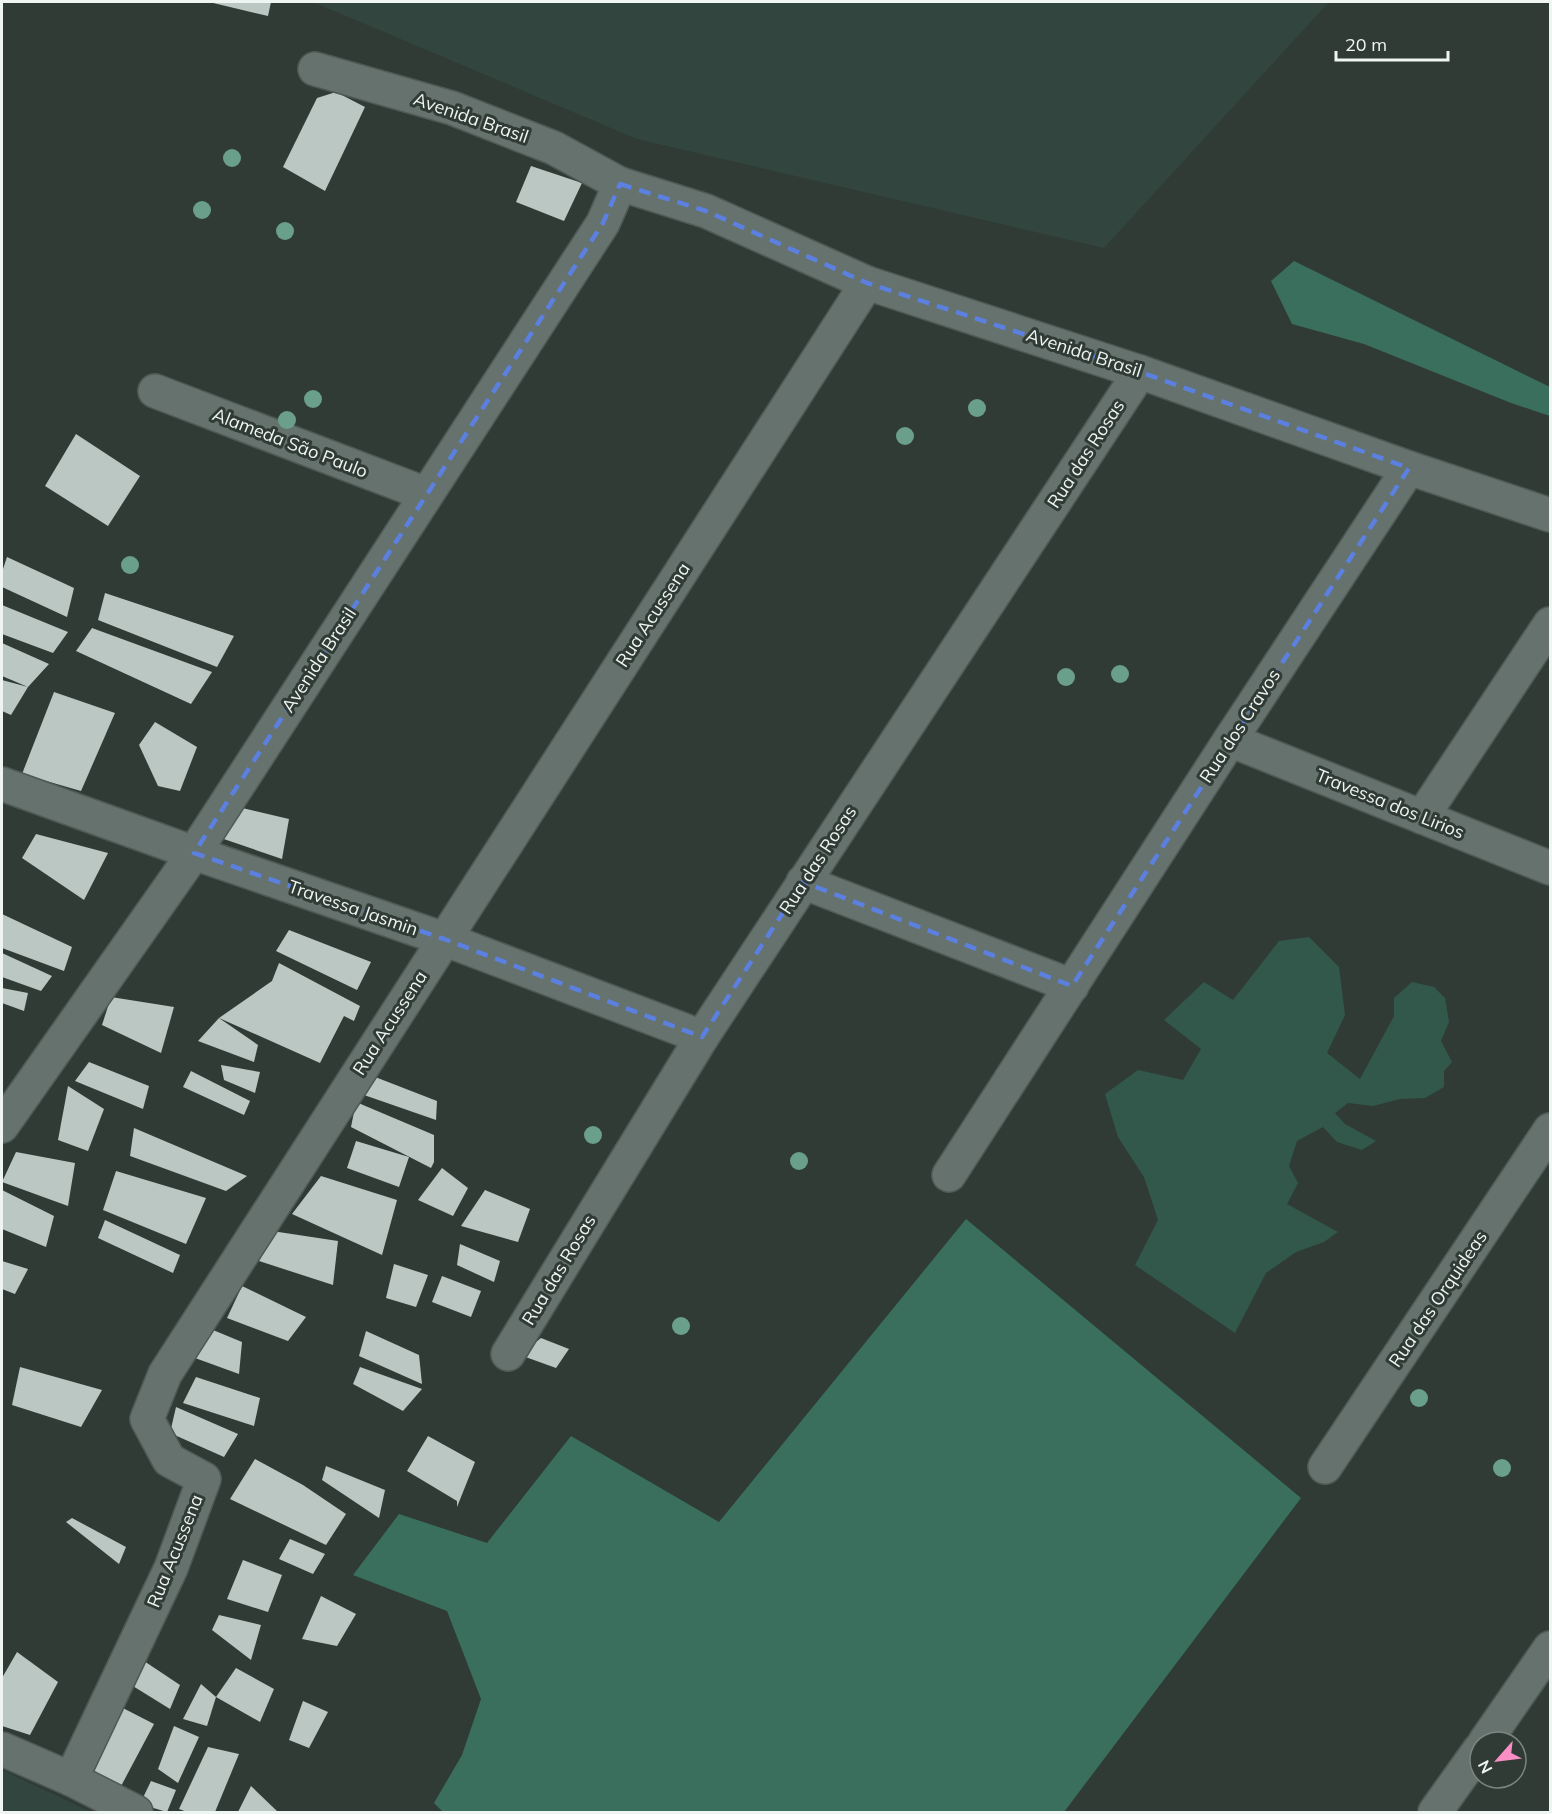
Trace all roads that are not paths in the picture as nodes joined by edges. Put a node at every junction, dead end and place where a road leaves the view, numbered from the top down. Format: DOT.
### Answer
graph roads {
  1 [pos="315,69"];
  2 [pos="620,184"];
  3 [pos="867,283"];
  4 [pos="1140,372"];
  5 [pos="155,391"];
  6 [pos="1409,468"];
  7 [pos="426,494"];
  8 [pos="1551,515"];
  9 [pos="1551,624"];
  10 [pos="1230,740"];
  11 [pos="2,784"];
  12 [pos="1422,817"];
  13 [pos="194,853"];
  14 [pos="1551,868"];
  15 [pos="803,882"];
  16 [pos="444,939"];
  17 [pos="1072,986"];
  18 [pos="702,1037"];
  19 [pos="2,1126"];
  20 [pos="1551,1130"];
  21 [pos="950,1175"];
  22 [pos="508,1354"];
  23 [pos="1325,1467"];
  24 [pos="1551,1648"];
  25 [pos="1493,1730"];
  26 [pos="2,1749"];
  27 [pos="1468,1766"];
  28 [pos="71,1779"];
  29 [pos="136,1812"];
  30 [pos="1435,1812"];
  1 -- 2 [label="street, Avenida Brasil"];
  2 -- 3 [label="street, Avenida Brasil"];
  2 -- 7 [label="street, Avenida Brasil"];
  3 -- 4 [label="street, Avenida Brasil"];
  3 -- 16 [label="street, Rua Acussena"];
  4 -- 6 [label="street, Avenida Brasil"];
  4 -- 15 [label="street, Rua das Rosas"];
  5 -- 7 [label="street, Alameda São Paulo"];
  6 -- 8 [label="street, Avenida Brasil"];
  6 -- 10 [label="street, Rua dos Cravos"];
  7 -- 13 [label="street, Avenida Brasil"];
  9 -- 12 [label="street"];
  10 -- 12 [label="street, Travessa dos Lirios"];
  10 -- 17 [label="street, Rua dos Cravos"];
  11 -- 13 [label="street, Travessa Jasmin"];
  12 -- 14 [label="street, Travessa dos Lirios"];
  13 -- 16 [label="street, Travessa Jasmin"];
  13 -- 19 [label="street, Avenida Brasil"];
  15 -- 17 [label="street"];
  15 -- 18 [label="street, Rua das Rosas"];
  16 -- 18 [label="street, Travessa Jasmin"];
  16 -- 28 [label="street, Rua Acussena"];
  17 -- 21 [label="street, Rua dos Cravos"];
  18 -- 22 [label="street, Rua das Rosas"];
  20 -- 23 [label="street, Rua das Orquideas"];
  24 -- 25 [label="street"];
  26 -- 28 [label="street"];
  27 -- 30 [label="street"];
  28 -- 29 [label="street"];
}
